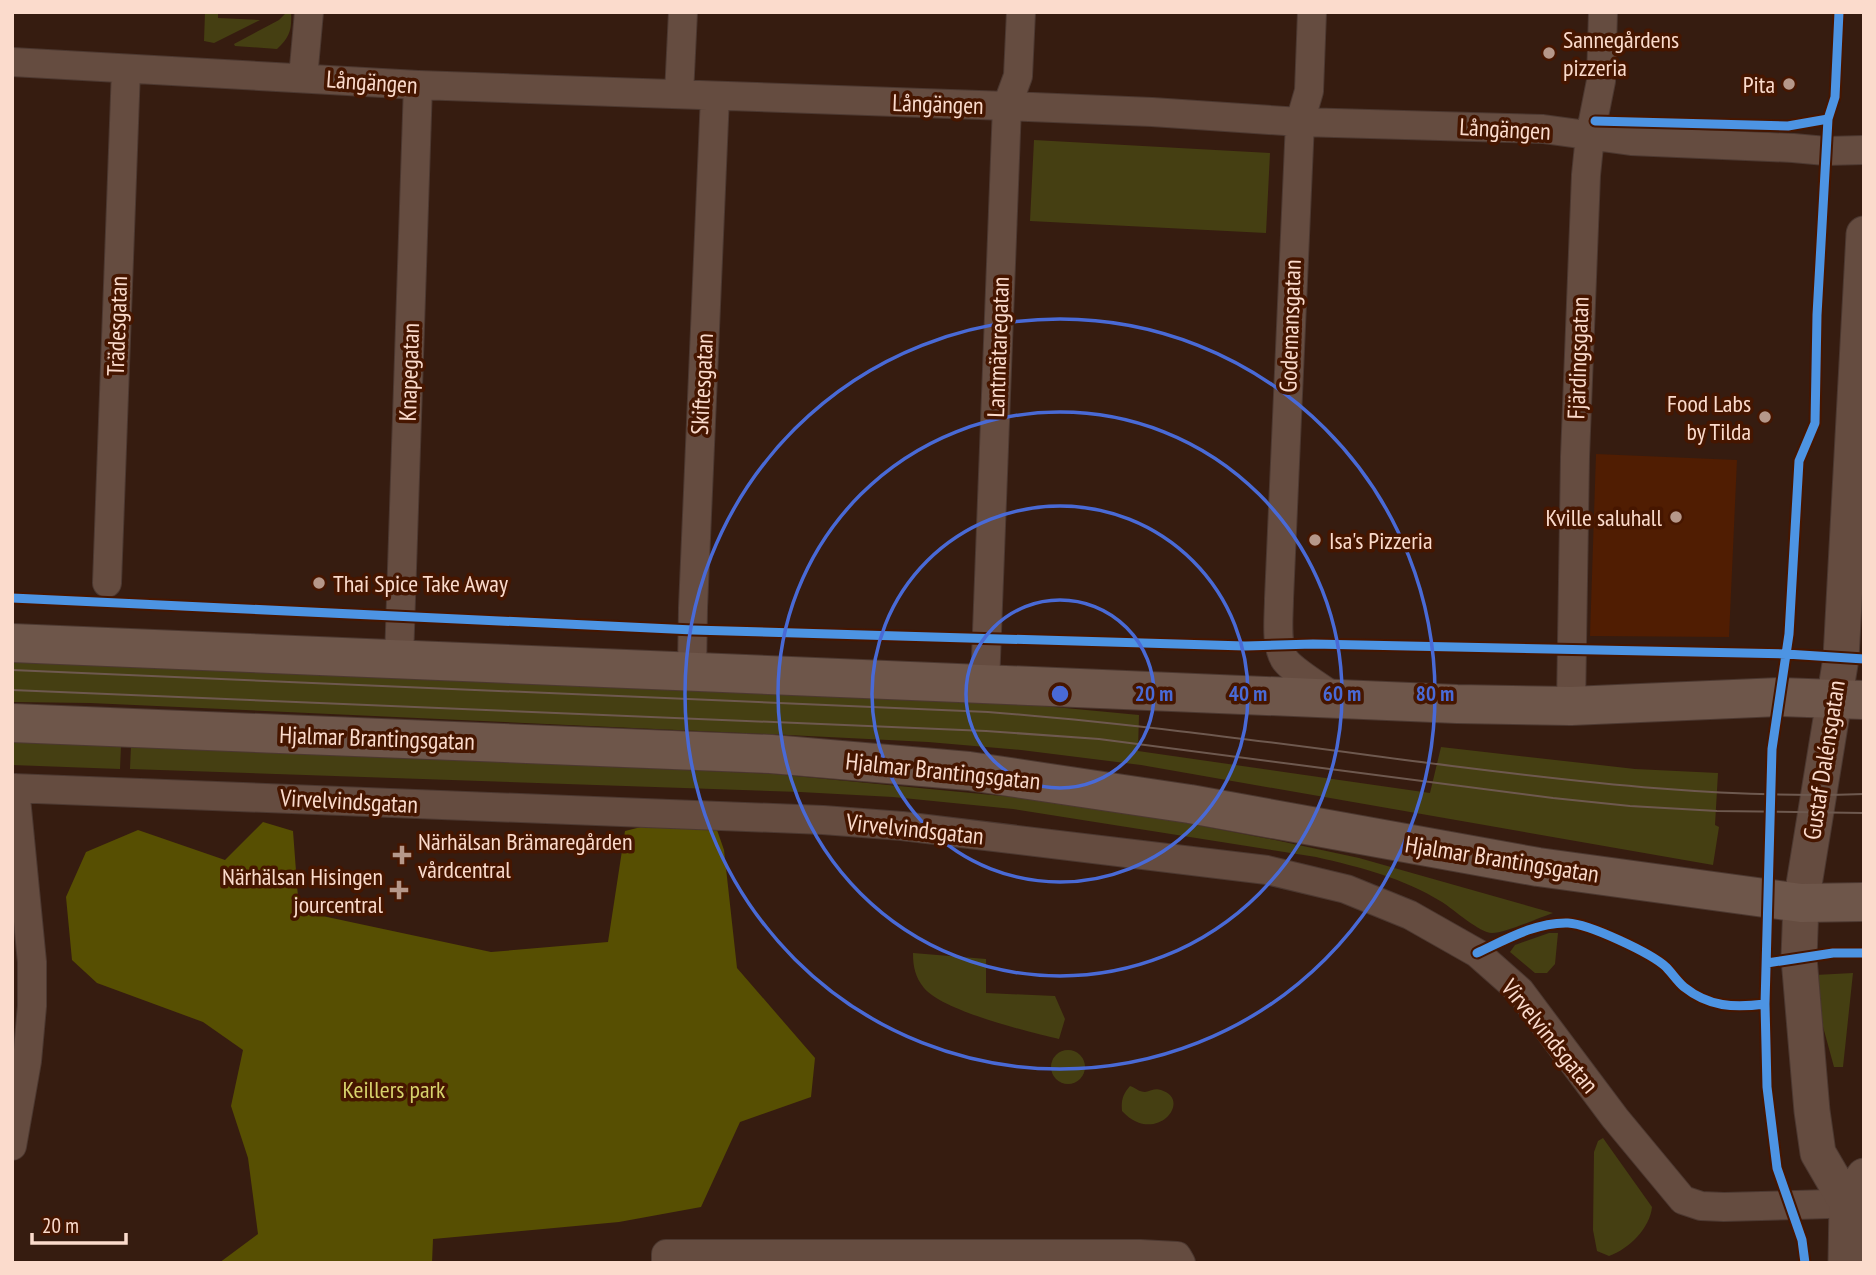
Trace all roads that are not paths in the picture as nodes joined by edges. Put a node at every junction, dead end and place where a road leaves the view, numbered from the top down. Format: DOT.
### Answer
graph roads {
  1 [pos="309,12"];
  2 [pos="683,12"];
  3 [pos="1021,12"];
  4 [pos="1312,12"];
  5 [pos="1603,12"];
  6 [pos="12,62"];
  7 [pos="126,69"];
  8 [pos="303,78"];
  9 [pos="418,85"];
  10 [pos="679,94"];
  11 [pos="715,96"];
  12 [pos="1007,106"];
  13 [pos="1300,122"];
  14 [pos="1590,136"];
  15 [pos="1864,150"];
  16 [pos="1864,234"];
  17 [pos="107,583"];
  18 [pos="12,643"];
  19 [pos="399,659"];
  20 [pos="692,671"];
  21 [pos="985,684"];
  22 [pos="1339,700"];
  23 [pos="1849,700"];
  24 [pos="1571,706"];
  25 [pos="12,723"];
  26 [pos="14,788"];
  27 [pos="1864,902"];
  28 [pos="1801,903"];
  29 [pos="12,1146"];
  30 [pos="1858,1194"];
  31 [pos="1179,1259"];
  32 [pos="666,1263"];
  33 [pos="1846,1263"];
  1 -- 8 [label="street"];
  2 -- 10 [label="street"];
  3 -- 12 [label="street, Lantmätaregatan"];
  4 -- 13 [label="street, Godemansgatan"];
  5 -- 14 [label="street, Fjärdingsgatan"];
  6 -- 7 [label="street, Långängen"];
  7 -- 8 [label="street, Långängen"];
  7 -- 17 [label="street, Trädesgatan"];
  8 -- 9 [label="street, Långängen"];
  9 -- 10 [label="street, Långängen"];
  9 -- 19 [label="street, Knapegatan"];
  10 -- 11 [label="street, Långängen"];
  11 -- 12 [label="street, Långängen"];
  11 -- 20 [label="street, Skiftesgatan"];
  12 -- 13 [label="street, Långängen"];
  12 -- 21 [label="street, Lantmätaregatan"];
  13 -- 14 [label="street, Långängen"];
  13 -- 22 [label="street, Godemansgatan"];
  14 -- 15 [label="street, Långängen"];
  14 -- 24 [label="street, Fjärdingsgatan"];
  16 -- 23 [label="street, Gustaf Dalénsgatan"];
  18 -- 19 [label="main road"];
  19 -- 20 [label="main road"];
  20 -- 21 [label="main road"];
  21 -- 22 [label="main road"];
  22 -- 24 [label="main road"];
  23 -- 24 [label="main road"];
  23 -- 28 [label="street, Gustaf Dalénsgatan"];
  25 -- 28 [label="main road, Hjalmar Brantingsgatan"];
  26 -- 29 [label="street"];
  26 -- 30 [label="street, Virvelvindsgatan"];
  27 -- 28 [label="main road, Hjalmar Brantingsgatan"];
  28 -- 30 [label="street, Gustaf Dalénsgatan"];
  30 -- 33 [label="street"];
  31 -- 32 [label="street"];
}
